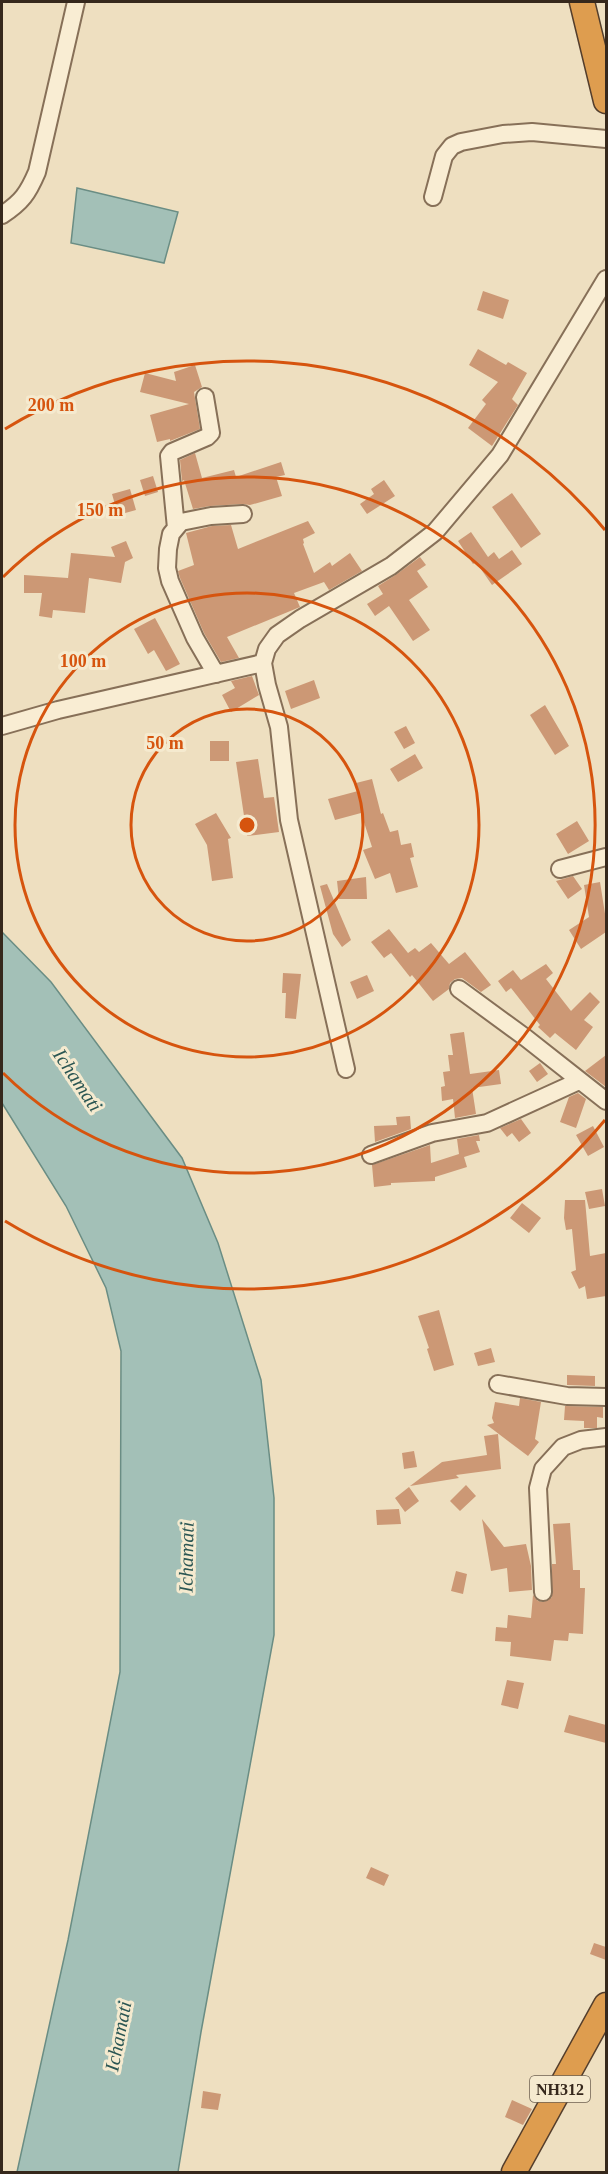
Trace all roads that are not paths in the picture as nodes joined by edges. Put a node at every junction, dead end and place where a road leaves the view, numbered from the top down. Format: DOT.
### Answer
graph roads {
  1 [pos="76,2"];
  2 [pos="582,2"];
  3 [pos="606,100"];
  4 [pos="606,139"];
  5 [pos="433,197"];
  6 [pos="2,215"];
  7 [pos="606,279"];
  8 [pos="205,397"];
  9 [pos="243,514"];
  10 [pos="176,528"];
  11 [pos="263,663"];
  12 [pos="216,674"];
  13 [pos="2,726"];
  14 [pos="606,857"];
  15 [pos="560,869"];
  16 [pos="459,989"];
  17 [pos="346,1069"];
  18 [pos="579,1081"];
  19 [pos="606,1101"];
  20 [pos="371,1155"];
  21 [pos="498,1384"];
  22 [pos="606,1397"];
  23 [pos="606,1437"];
  24 [pos="543,1592"];
  25 [pos="606,2005"];
  26 [pos="514,2172"];
  1 -- 6 [label="street"];
  2 -- 3 [label="highway"];
  4 -- 5 [label="street"];
  7 -- 11 [label="street"];
  8 -- 10 [label="street"];
  9 -- 10 [label="street"];
  10 -- 12 [label="street"];
  11 -- 12 [label="street"];
  11 -- 17 [label="street"];
  12 -- 13 [label="street"];
  14 -- 15 [label="street"];
  16 -- 18 [label="street"];
  18 -- 19 [label="street"];
  18 -- 20 [label="street"];
  21 -- 22 [label="street"];
  23 -- 24 [label="street"];
  25 -- 26 [label="highway, NH312"];
}
